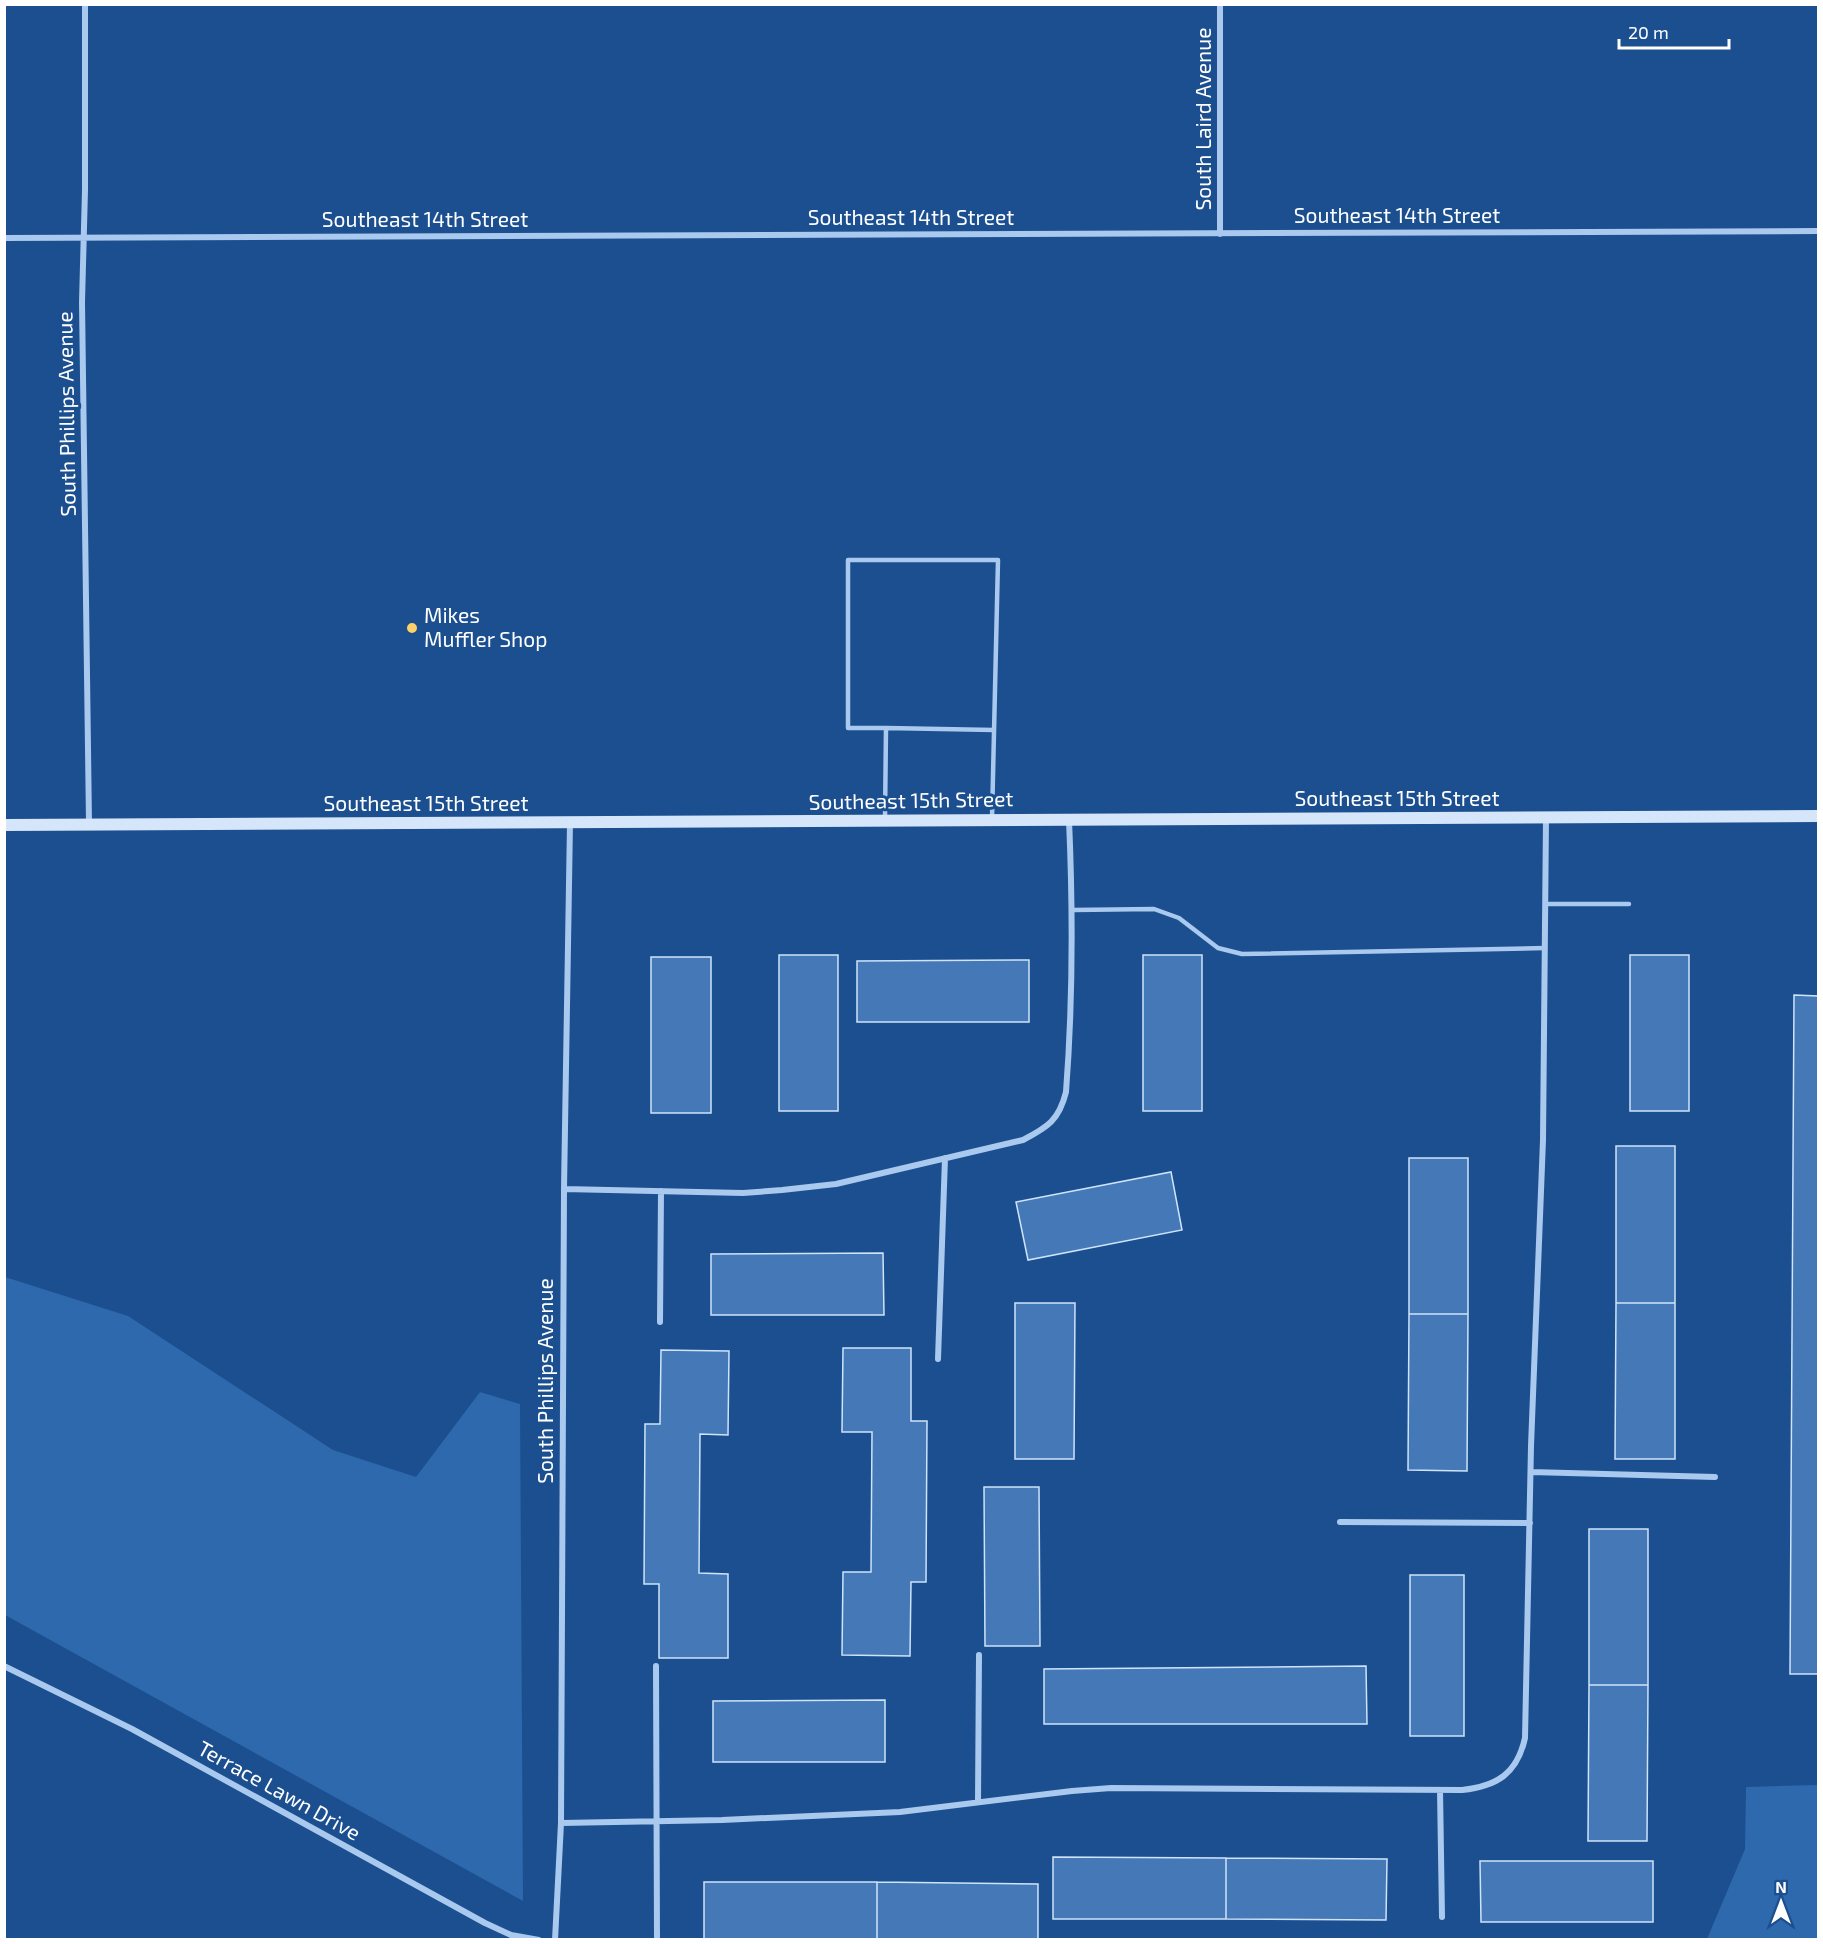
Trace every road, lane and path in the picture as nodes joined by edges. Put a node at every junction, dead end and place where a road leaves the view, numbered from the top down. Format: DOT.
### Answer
graph roads {
  1 [pos="85,4"];
  2 [pos="1220,4"];
  3 [pos="1818,231"];
  4 [pos="1220,234"];
  5 [pos="84,237"];
  6 [pos="4,238"];
  7 [pos="886,728"];
  8 [pos="994,730"];
  9 [pos="1818,816"];
  10 [pos="1546,818"];
  11 [pos="992,819"];
  12 [pos="1069,819"];
  13 [pos="885,821"];
  14 [pos="89,823"];
  15 [pos="570,823"];
  16 [pos="4,825"];
  17 [pos="1546,904"];
  18 [pos="1629,904"];
  19 [pos="1073,910"];
  20 [pos="1545,948"];
  21 [pos="945,1158"];
  22 [pos="564,1189"];
  23 [pos="661,1191"];
  24 [pos="660,1322"];
  25 [pos="938,1359"];
  26 [pos="1531,1472"];
  27 [pos="1715,1477"];
  28 [pos="1340,1522"];
  29 [pos="1530,1523"];
  30 [pos="979,1655"];
  31 [pos="4,1666"];
  32 [pos="656,1666"];
  33 [pos="1440,1790"];
  34 [pos="978,1802"];
  35 [pos="657,1821"];
  36 [pos="561,1823"];
  37 [pos="1442,1917"];
  38 [pos="657,1937"];
  39 [pos="539,1940"];
  40 [pos="555,1940"];
  1 -- 5 [label="street, South Phillips Avenue"];
  2 -- 4 [label="street, South Laird Avenue"];
  3 -- 4 [label="street, Southeast 14th Street"];
  4 -- 5 [label="street, Southeast 14th Street"];
  5 -- 6 [label="street, Southeast 14th Street"];
  5 -- 14 [label="street, South Phillips Avenue"];
  7 -- 8 [label="lane"];
  7 -- 8 [label="lane"];
  7 -- 13 [label="lane"];
  8 -- 11 [label="lane"];
  9 -- 10 [label="main road, Southeast 15th Street"];
  10 -- 12 [label="main road, Southeast 15th Street"];
  10 -- 17 [label="street"];
  11 -- 12 [label="main road, Southeast 15th Street"];
  11 -- 13 [label="main road, Southeast 15th Street"];
  12 -- 19 [label="street"];
  13 -- 15 [label="main road, Southeast 15th Street"];
  14 -- 15 [label="main road, Southeast 15th Street"];
  14 -- 16 [label="main road, Southeast 15th Street"];
  15 -- 22 [label="street, South Phillips Avenue"];
  17 -- 18 [label="lane"];
  17 -- 20 [label="street"];
  19 -- 20 [label="lane"];
  19 -- 21 [label="street"];
  20 -- 26 [label="street"];
  21 -- 23 [label="street"];
  21 -- 25 [label="street"];
  22 -- 23 [label="street"];
  22 -- 36 [label="street, South Phillips Avenue"];
  23 -- 24 [label="street"];
  26 -- 27 [label="street"];
  26 -- 29 [label="street"];
  28 -- 29 [label="street"];
  29 -- 33 [label="street"];
  30 -- 34 [label="street"];
  31 -- 39 [label="street, Terrace Lawn Drive"];
  32 -- 35 [label="street"];
  33 -- 34 [label="street"];
  33 -- 37 [label="street"];
  34 -- 35 [label="street"];
  35 -- 36 [label="street"];
  35 -- 38 [label="street"];
  36 -- 40 [label="street, South Phillips Avenue"];
}
